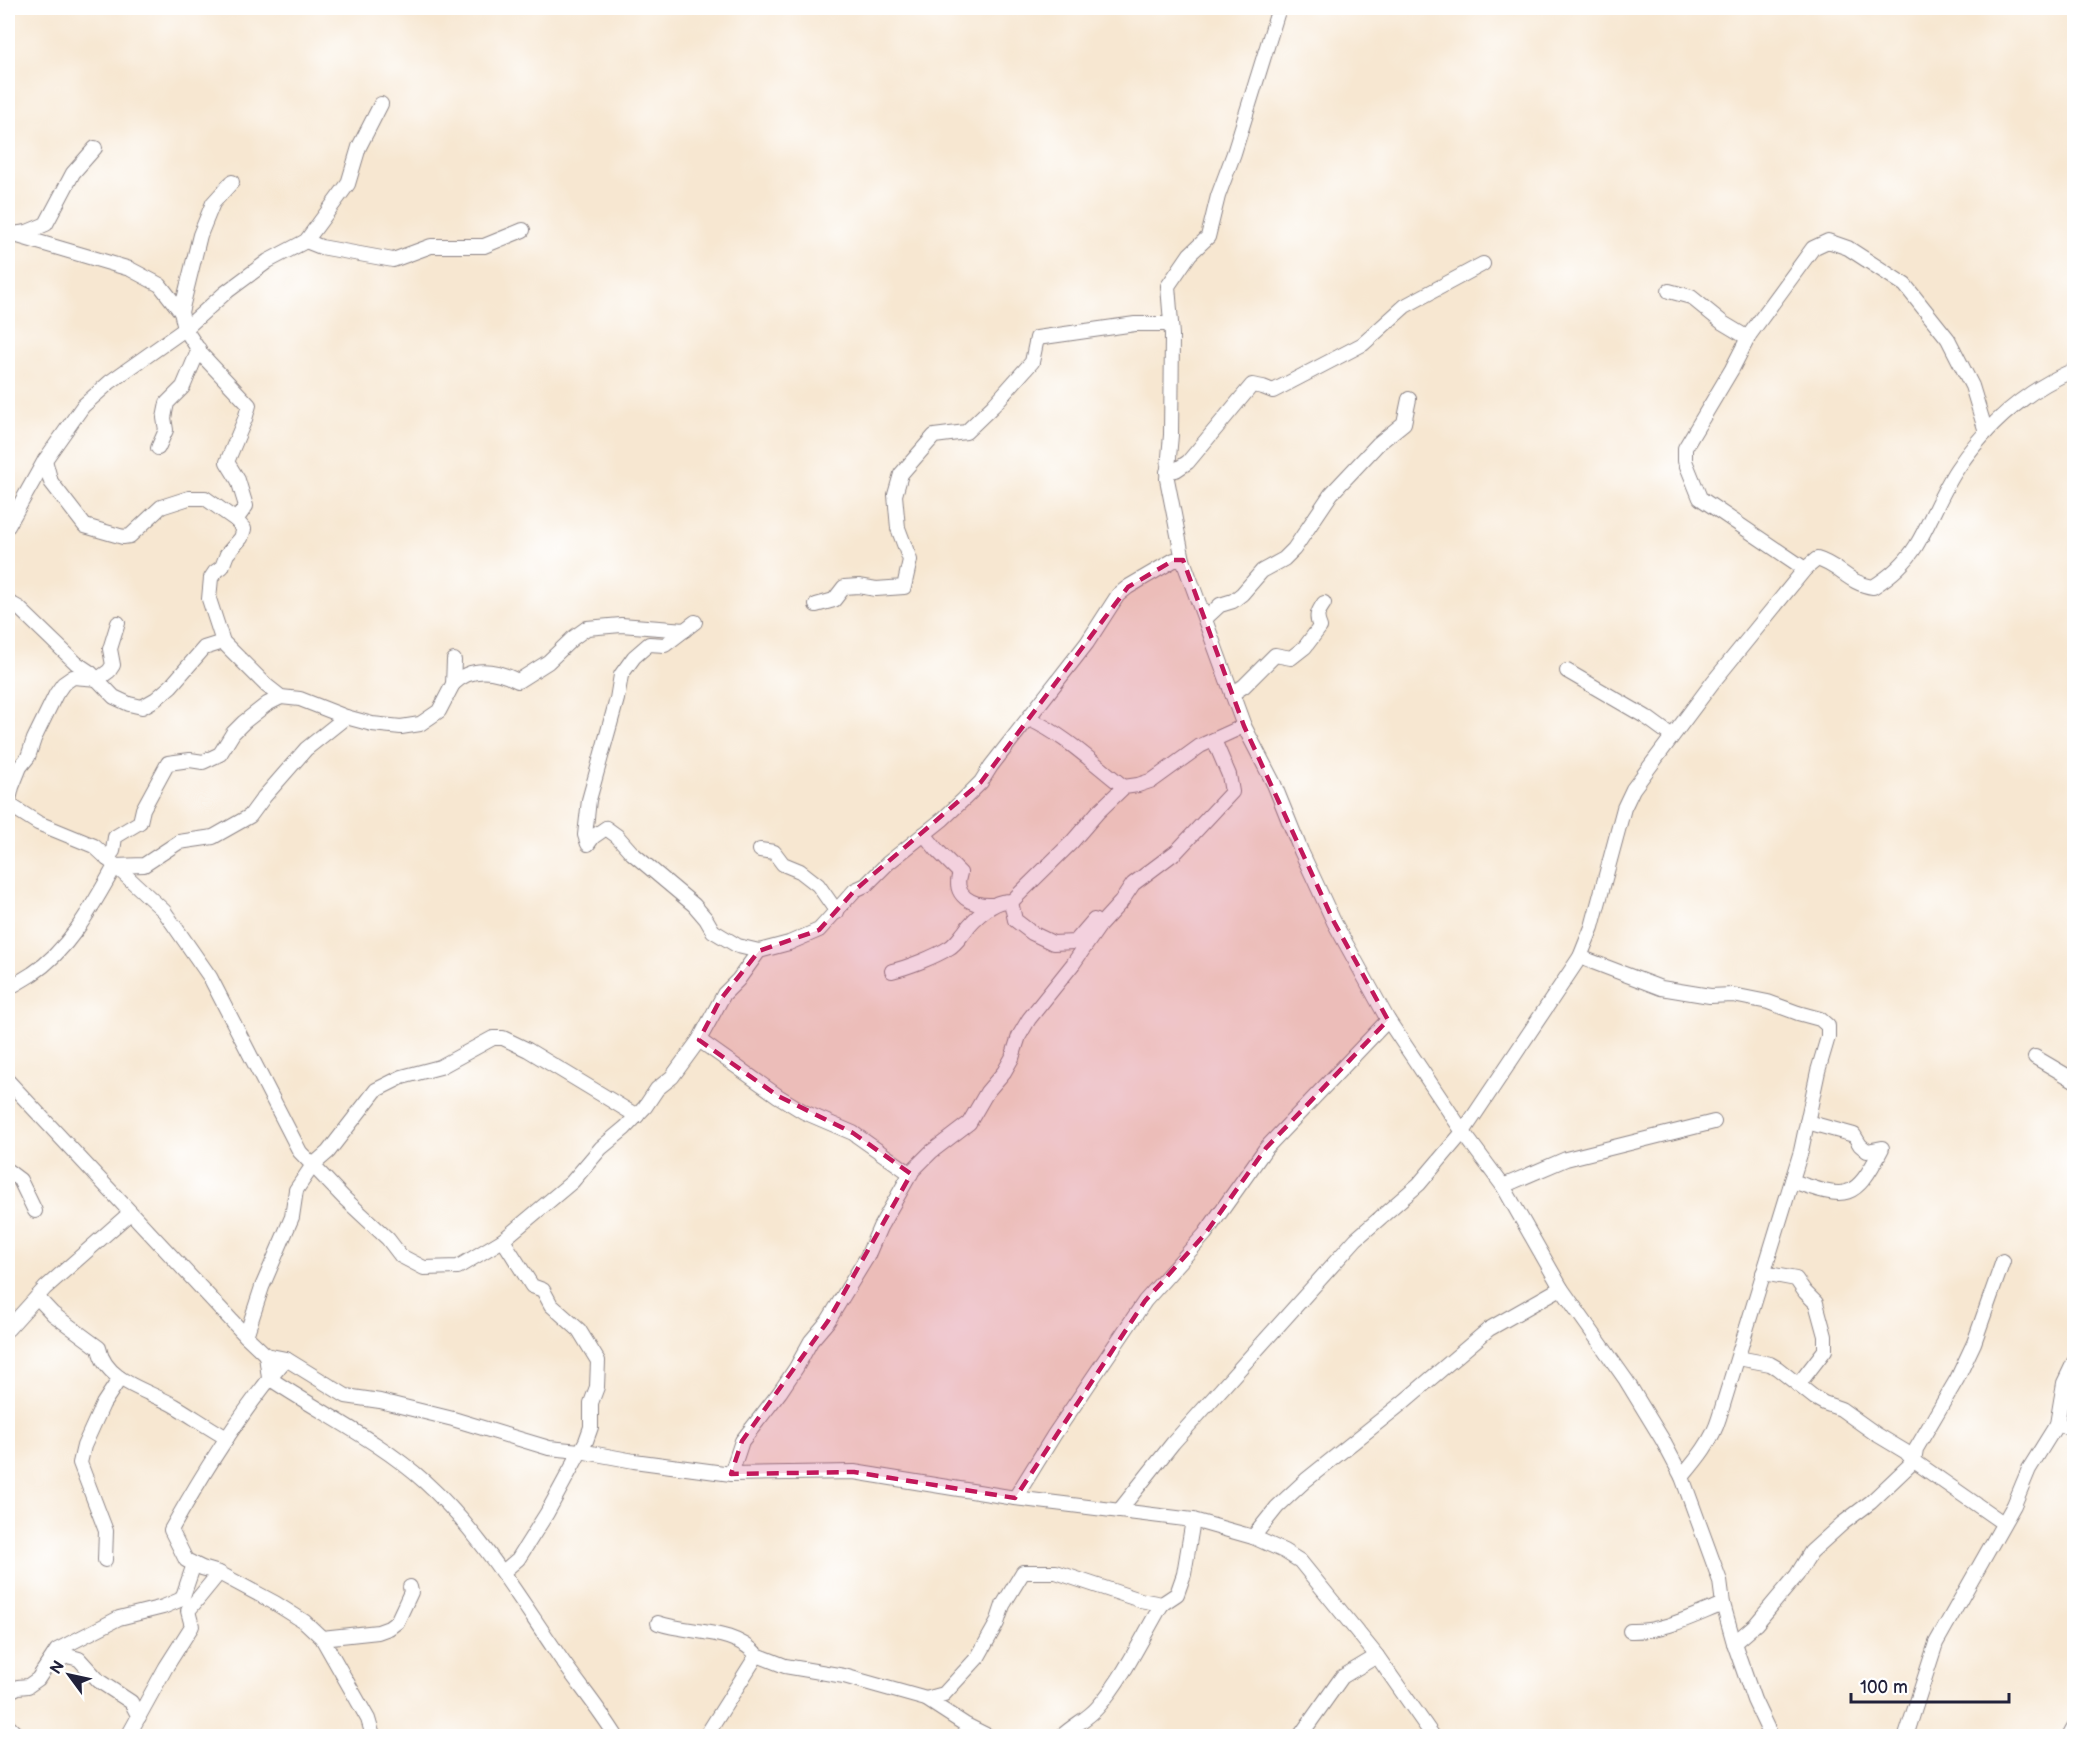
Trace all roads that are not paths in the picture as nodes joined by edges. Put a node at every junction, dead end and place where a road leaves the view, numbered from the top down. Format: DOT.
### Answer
graph roads {
  1 [pos="1279,8"];
  2 [pos="381,104"];
  3 [pos="95,148"];
  4 [pos="232,182"];
  5 [pos="523,230"];
  6 [pos="306,241"];
  7 [pos="1483,264"];
  8 [pos="1668,291"];
  9 [pos="181,312"];
  10 [pos="1171,324"];
  11 [pos="185,329"];
  12 [pos="1748,338"];
  13 [pos="199,349"];
  14 [pos="2074,370"];
  15 [pos="1409,399"];
  16 [pos="1986,432"];
  17 [pos="158,448"];
  18 [pos="45,460"];
  19 [pos="1167,472"];
  20 [pos="8,498"];
  21 [pos="20,506"];
  22 [pos="236,520"];
  23 [pos="8,526"];
  24 [pos="1183,560"];
  25 [pos="1805,569"];
  26 [pos="8,602"];
  27 [pos="1324,603"];
  28 [pos="816,605"];
  29 [pos="1205,619"];
  30 [pos="118,623"];
  31 [pos="223,642"];
  32 [pos="454,660"];
  33 [pos="1567,671"];
  34 [pos="98,679"];
  35 [pos="453,684"];
  36 [pos="1232,694"];
  37 [pos="281,697"];
  38 [pos="346,717"];
  39 [pos="1029,719"];
  40 [pos="1244,726"];
  41 [pos="1672,736"];
  42 [pos="1214,740"];
  43 [pos="1124,787"];
  44 [pos="8,804"];
  45 [pos="924,834"];
  46 [pos="760,850"];
  47 [pos="111,863"];
  48 [pos="1132,884"];
  49 [pos="1011,902"];
  50 [pos="992,905"];
  51 [pos="837,912"];
  52 [pos="759,951"];
  53 [pos="1580,957"];
  54 [pos="891,971"];
  55 [pos="8,988"];
  56 [pos="1388,1020"];
  57 [pos="699,1040"];
  58 [pos="2035,1057"];
  59 [pos="2074,1080"];
  60 [pos="8,1081"];
  61 [pos="637,1116"];
  62 [pos="1714,1122"];
  63 [pos="1807,1122"];
  64 [pos="1463,1132"];
  65 [pos="313,1165"];
  66 [pos="8,1171"];
  67 [pos="910,1174"];
  68 [pos="1792,1181"];
  69 [pos="1503,1186"];
  70 [pos="35,1211"];
  71 [pos="130,1213"];
  72 [pos="503,1240"];
  73 [pos="2003,1261"];
  74 [pos="1763,1273"];
  75 [pos="1561,1288"];
  76 [pos="37,1297"];
  77 [pos="8,1329"];
  78 [pos="246,1336"];
  79 [pos="266,1355"];
  80 [pos="1738,1358"];
  81 [pos="286,1359"];
  82 [pos="2074,1362"];
  83 [pos="120,1378"];
  84 [pos="269,1378"];
  85 [pos="1798,1385"];
  86 [pos="2057,1424"];
  87 [pos="2074,1429"];
  88 [pos="227,1438"];
  89 [pos="580,1451"];
  90 [pos="1914,1461"];
  91 [pos="731,1474"];
  92 [pos="1682,1477"];
  93 [pos="1015,1498"];
  94 [pos="1119,1511"];
  95 [pos="1193,1520"];
  96 [pos="2003,1523"];
  97 [pos="1253,1537"];
  98 [pos="105,1560"];
  99 [pos="194,1564"];
  100 [pos="503,1572"];
  101 [pos="219,1573"];
  102 [pos="410,1587"];
  103 [pos="1162,1604"];
  104 [pos="1724,1604"];
  105 [pos="658,1623"];
  106 [pos="1630,1631"];
  107 [pos="322,1638"];
  108 [pos="1734,1643"];
  109 [pos="757,1655"];
  110 [pos="1377,1656"];
  111 [pos="45,1666"];
  112 [pos="8,1692"];
  113 [pos="944,1694"];
  114 [pos="926,1699"];
  115 [pos="945,1712"];
  116 [pos="139,1717"];
  117 [pos="2074,1727"];
  118 [pos="128,1737"];
  119 [pos="373,1737"];
  120 [pos="616,1737"];
  121 [pos="706,1737"];
  122 [pos="988,1737"];
  123 [pos="1062,1737"];
  124 [pos="1300,1737"];
  125 [pos="1433,1737"];
  126 [pos="1771,1737"];
  127 [pos="1906,1737"];
  128 [pos="2069,1737"];
  1 -- 10 [label="street"];
  2 -- 6 [label="street"];
  3 -- 9 [label="street"];
  4 -- 9 [label="street"];
  5 -- 6 [label="street"];
  6 -- 11 [label="street"];
  7 -- 19 [label="street"];
  8 -- 12 [label="street"];
  9 -- 11 [label="street"];
  10 -- 19 [label="street"];
  10 -- 28 [label="street"];
  11 -- 13 [label="street"];
  11 -- 18 [label="street"];
  12 -- 16 [label="street"];
  12 -- 25 [label="street"];
  13 -- 17 [label="street"];
  13 -- 22 [label="street"];
  14 -- 16 [label="street"];
  15 -- 29 [label="street"];
  16 -- 25 [label="street"];
  18 -- 21 [label="street"];
  18 -- 22 [label="street"];
  19 -- 24 [label="street"];
  20 -- 21 [label="street"];
  21 -- 23 [label="street"];
  22 -- 31 [label="street"];
  24 -- 29 [label="street"];
  24 -- 39 [label="street"];
  25 -- 41 [label="street"];
  26 -- 34 [label="street"];
  27 -- 36 [label="street"];
  29 -- 36 [label="street"];
  30 -- 34 [label="street"];
  31 -- 34 [label="street"];
  31 -- 37 [label="street"];
  32 -- 35 [label="street"];
  33 -- 41 [label="street"];
  34 -- 44 [label="street"];
  35 -- 38 [label="street"];
  35 -- 52 [label="street"];
  36 -- 40 [label="street"];
  37 -- 38 [label="street"];
  37 -- 47 [label="street"];
  38 -- 47 [label="street"];
  39 -- 43 [label="street"];
  39 -- 45 [label="street"];
  40 -- 42 [label="street"];
  40 -- 56 [label="street"];
  41 -- 53 [label="street"];
  42 -- 43 [label="street"];
  42 -- 48 [label="street"];
  43 -- 49 [label="street"];
  44 -- 47 [label="street"];
  45 -- 50 [label="street"];
  45 -- 51 [label="street"];
  46 -- 51 [label="street"];
  47 -- 55 [label="street"];
  47 -- 65 [label="street"];
  48 -- 49 [label="street"];
  48 -- 67 [label="street"];
  49 -- 50 [label="street"];
  50 -- 54 [label="street"];
  51 -- 52 [label="street"];
  52 -- 57 [label="street"];
  53 -- 63 [label="street"];
  53 -- 64 [label="street"];
  56 -- 64 [label="street"];
  56 -- 93 [label="street"];
  57 -- 61 [label="street"];
  57 -- 67 [label="street"];
  58 -- 59 [label="street"];
  60 -- 71 [label="street"];
  61 -- 65 [label="street"];
  61 -- 72 [label="street"];
  62 -- 69 [label="street"];
  63 -- 68 [label="street"];
  63 -- 68 [label="street"];
  64 -- 69 [label="street"];
  64 -- 94 [label="street"];
  65 -- 72 [label="street"];
  65 -- 78 [label="street"];
  66 -- 70 [label="street"];
  67 -- 91 [label="street"];
  68 -- 74 [label="street"];
  69 -- 75 [label="street"];
  71 -- 76 [label="street"];
  71 -- 78 [label="street"];
  72 -- 89 [label="street"];
  73 -- 90 [label="street"];
  74 -- 80 [label="street"];
  74 -- 85 [label="street"];
  75 -- 92 [label="street"];
  75 -- 97 [label="street"];
  76 -- 77 [label="street"];
  76 -- 83 [label="street"];
  78 -- 79 [label="street"];
  79 -- 81 [label="street"];
  79 -- 84 [label="street"];
  80 -- 85 [label="street"];
  80 -- 92 [label="street"];
  81 -- 84 [label="street"];
  81 -- 89 [label="street"];
  82 -- 86 [label="street"];
  83 -- 88 [label="street"];
  83 -- 98 [label="street"];
  84 -- 88 [label="street"];
  84 -- 100 [label="street"];
  85 -- 90 [label="street"];
  86 -- 87 [label="street"];
  86 -- 96 [label="street"];
  88 -- 99 [label="street"];
  89 -- 91 [label="street"];
  89 -- 100 [label="street"];
  90 -- 96 [label="street"];
  90 -- 108 [label="street"];
  91 -- 93 [label="street"];
  92 -- 104 [label="street"];
  93 -- 94 [label="street"];
  94 -- 95 [label="street"];
  95 -- 97 [label="street"];
  95 -- 103 [label="street"];
  96 -- 127 [label="street"];
  97 -- 110 [label="street"];
  99 -- 101 [label="street"];
  99 -- 111 [label="street"];
  100 -- 120 [label="street"];
  101 -- 107 [label="street"];
  101 -- 116 [label="street"];
  102 -- 107 [label="street"];
  103 -- 113 [label="street"];
  103 -- 123 [label="street"];
  104 -- 106 [label="street"];
  104 -- 108 [label="street"];
  105 -- 109 [label="street"];
  107 -- 119 [label="street"];
  108 -- 126 [label="street"];
  109 -- 114 [label="street"];
  109 -- 121 [label="street"];
  110 -- 124 [label="street"];
  110 -- 125 [label="street"];
  111 -- 112 [label="street"];
  111 -- 116 [label="street"];
  113 -- 114 [label="street"];
  113 -- 115 [label="street"];
  114 -- 115 [label="street"];
  115 -- 122 [label="street"];
  116 -- 118 [label="street"];
  117 -- 128 [label="street"];
}
